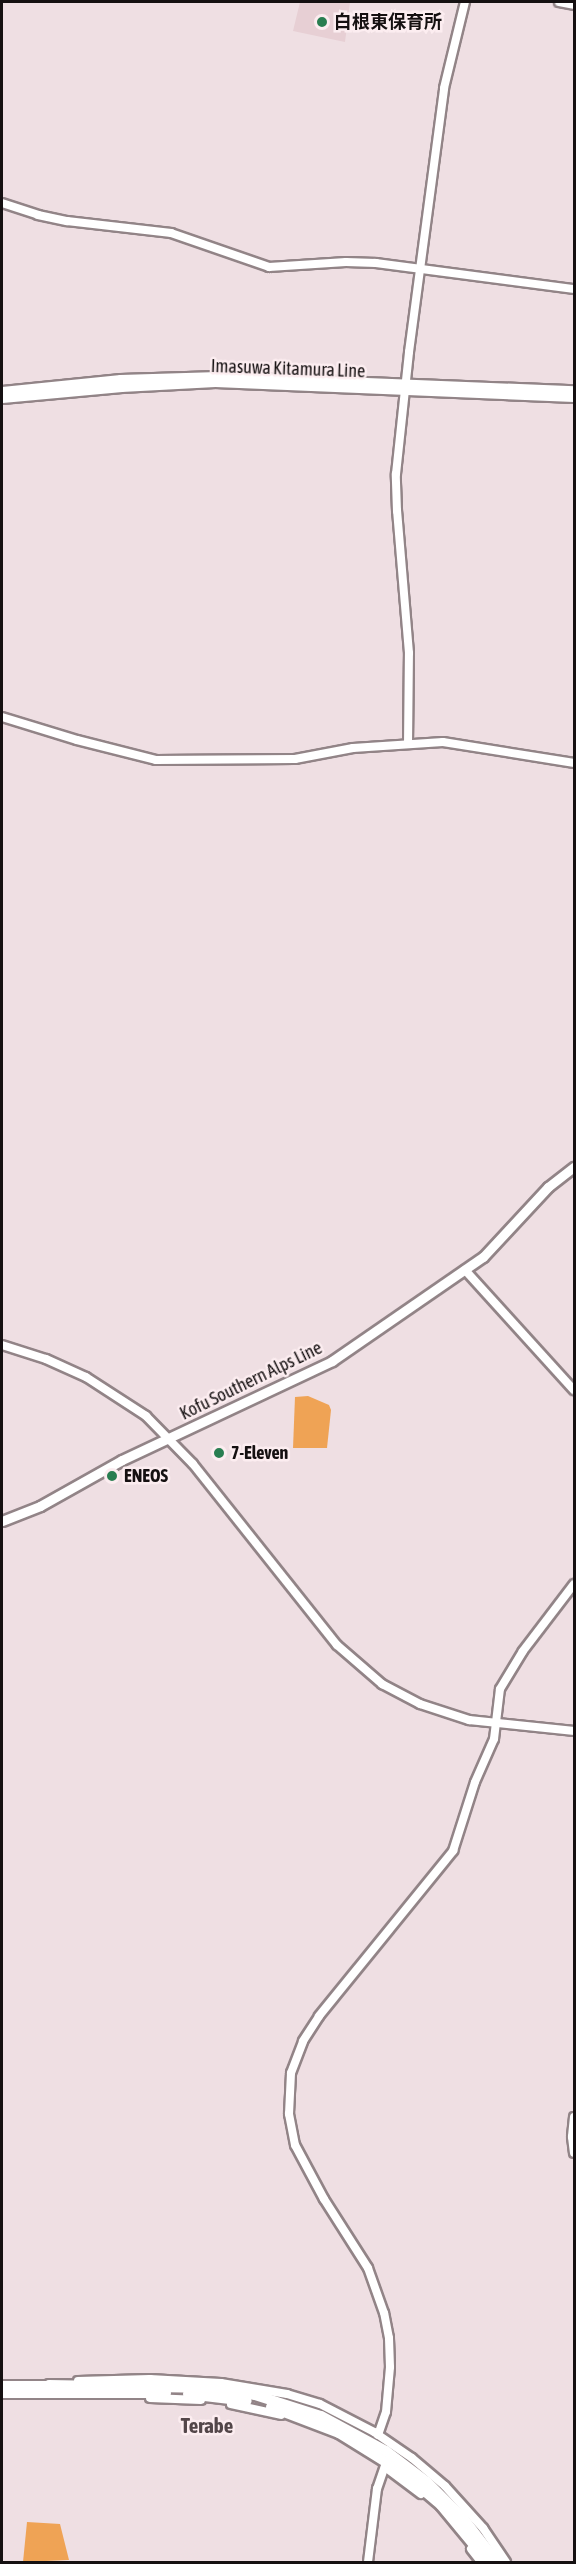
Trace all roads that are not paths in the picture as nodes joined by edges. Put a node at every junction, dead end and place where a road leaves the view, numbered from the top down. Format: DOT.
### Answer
graph roads {
  1 [pos="465,2"];
  2 [pos="559,2"];
  3 [pos="574,5"];
  4 [pos="2,203"];
  5 [pos="421,268"];
  6 [pos="574,289"];
  7 [pos="405,386"];
  8 [pos="574,390"];
  9 [pos="2,391"];
  10 [pos="574,397"];
  11 [pos="2,398"];
  12 [pos="2,717"];
  13 [pos="408,744"];
  14 [pos="574,763"];
  15 [pos="574,1167"];
  16 [pos="465,1270"];
  17 [pos="2,1345"];
  18 [pos="574,1390"];
  19 [pos="169,1439"];
  20 [pos="2,1521"];
  21 [pos="574,1584"];
  22 [pos="498,1723"];
  23 [pos="574,1731"];
  24 [pos="574,2117"];
  25 [pos="574,2153"];
  26 [pos="2,2384"];
  27 [pos="48,2389"];
  28 [pos="2,2394"];
  29 [pos="378,2435"];
  30 [pos="385,2466"];
  31 [pos="368,2562"];
  32 [pos="481,2562"];
  33 [pos="488,2562"];
  34 [pos="497,2562"];
  35 [pos="507,2562"];
  1 -- 5 [label="street"];
  2 -- 3 [label="street"];
  4 -- 5 [label="street"];
  5 -- 6 [label="street"];
  5 -- 7 [label="street"];
  7 -- 8 [label="main road, Imasuwa Kitamura Line"];
  7 -- 9 [label="main road, Imasuwa Kitamura Line"];
  7 -- 10 [label="main road, Imasuwa Kitamura Line"];
  7 -- 11 [label="main road, Imasuwa Kitamura Line"];
  7 -- 13 [label="street"];
  12 -- 13 [label="street"];
  13 -- 14 [label="street"];
  15 -- 16 [label="main road, Kofu Southern Alps Line"];
  16 -- 18 [label="street"];
  16 -- 19 [label="main road, Kofu Southern Alps Line"];
  17 -- 19 [label="street"];
  19 -- 20 [label="main road, Kofu Southern Alps Line"];
  19 -- 22 [label="street"];
  21 -- 22 [label="street"];
  22 -- 23 [label="street"];
  22 -- 29 [label="street"];
  24 -- 25 [label="street"];
  26 -- 27 [label="main road"];
  26 -- 29 [label="street"];
  27 -- 28 [label="main road"];
  27 -- 33 [label="highway"];
  27 -- 34 [label="highway"];
  28 -- 30 [label="street"];
  29 -- 35 [label="street"];
  30 -- 31 [label="street"];
  30 -- 32 [label="street"];
}
